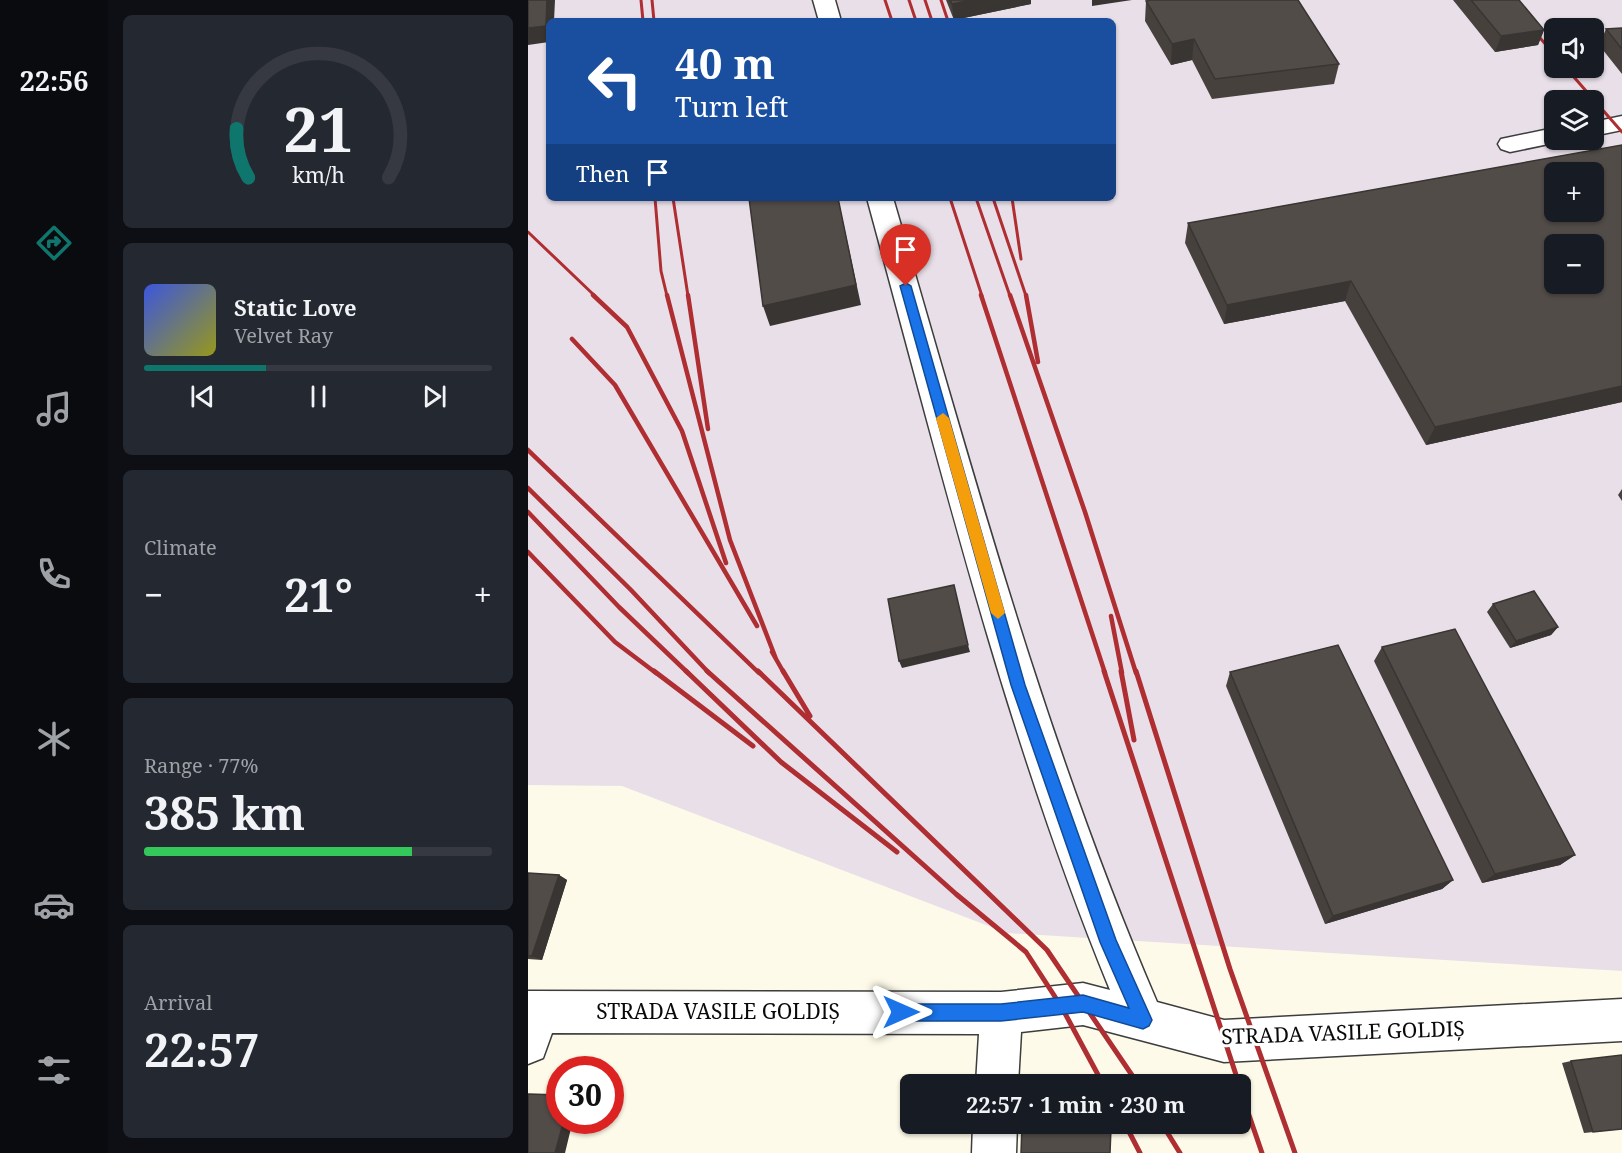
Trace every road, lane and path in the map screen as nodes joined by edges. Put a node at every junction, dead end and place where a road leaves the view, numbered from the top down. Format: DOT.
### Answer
graph roads {
  1 [pos="824,0"];
  2 [pos="829,18"];
  3 [pos="1620,123"];
  4 [pos="1604,127"];
  5 [pos="1544,138"];
  6 [pos="1510,144"];
  7 [pos="881,201"];
  8 [pos="1001,1013"];
  9 [pos="1143,1020"];
  10 [pos="1622,1020"];
  11 [pos="531,1022"];
  12 [pos="998,1074"];
  13 [pos="995,1134"];
  14 [pos="994,1153"];
  1 -- 2 [label="street"];
  3 -- 4 [label="street"];
  5 -- 6 [label="street"];
  7 -- 9 [label="street"];
  8 -- 9 [label="street, STRADA VASILE GOLDIȘ"];
  8 -- 11 [label="street, STRADA VASILE GOLDIȘ"];
  8 -- 12 [label="street"];
  9 -- 10 [label="street, STRADA VASILE GOLDIȘ"];
  13 -- 14 [label="street"];
}
